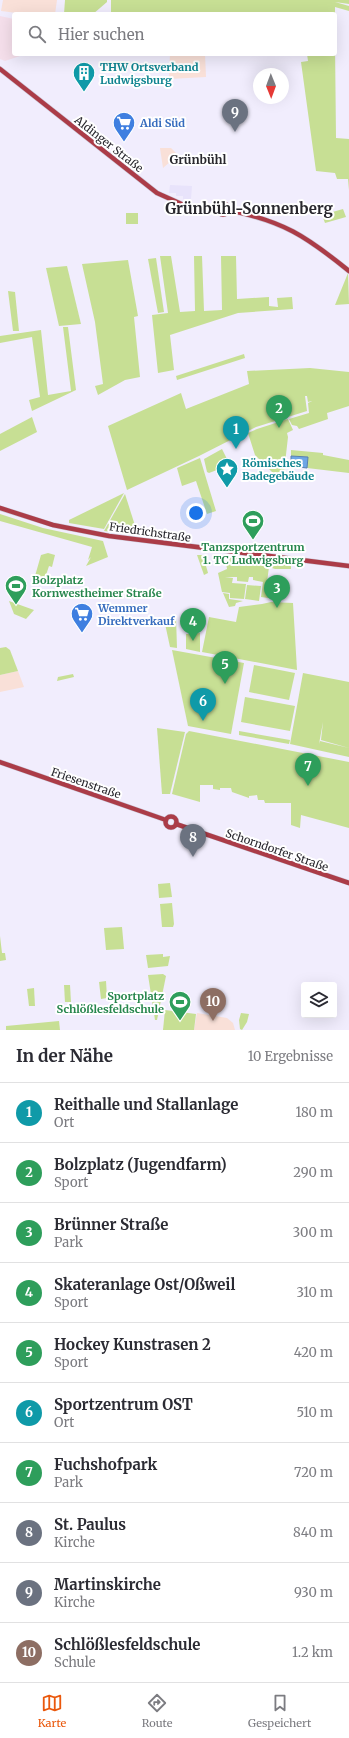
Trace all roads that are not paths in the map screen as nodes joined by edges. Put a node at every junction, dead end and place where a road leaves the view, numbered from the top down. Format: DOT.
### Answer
graph roads {
  1 [pos="0,69"];
  2 [pos="217,210"];
  3 [pos="228,210"];
  4 [pos="349,271"];
  5 [pos="0,508"];
  6 [pos="349,566"];
  7 [pos="0,762"];
  8 [pos="166,820"];
  9 [pos="176,824"];
  10 [pos="349,883"];
  1 -- 2 [label="main road, Aldinger Straße"];
  2 -- 3 [label="main road"];
  2 -- 3 [label="main road"];
  3 -- 4 [label="main road"];
  5 -- 6 [label="main road, Friedrichstraße"];
  7 -- 8 [label="main road, Friesenstraße"];
  8 -- 9 [label="main road, Schorndorfer Straße"];
  8 -- 9 [label="main road, Schorndorfer Straße"];
  9 -- 10 [label="main road, Schorndorfer Straße"];
}
